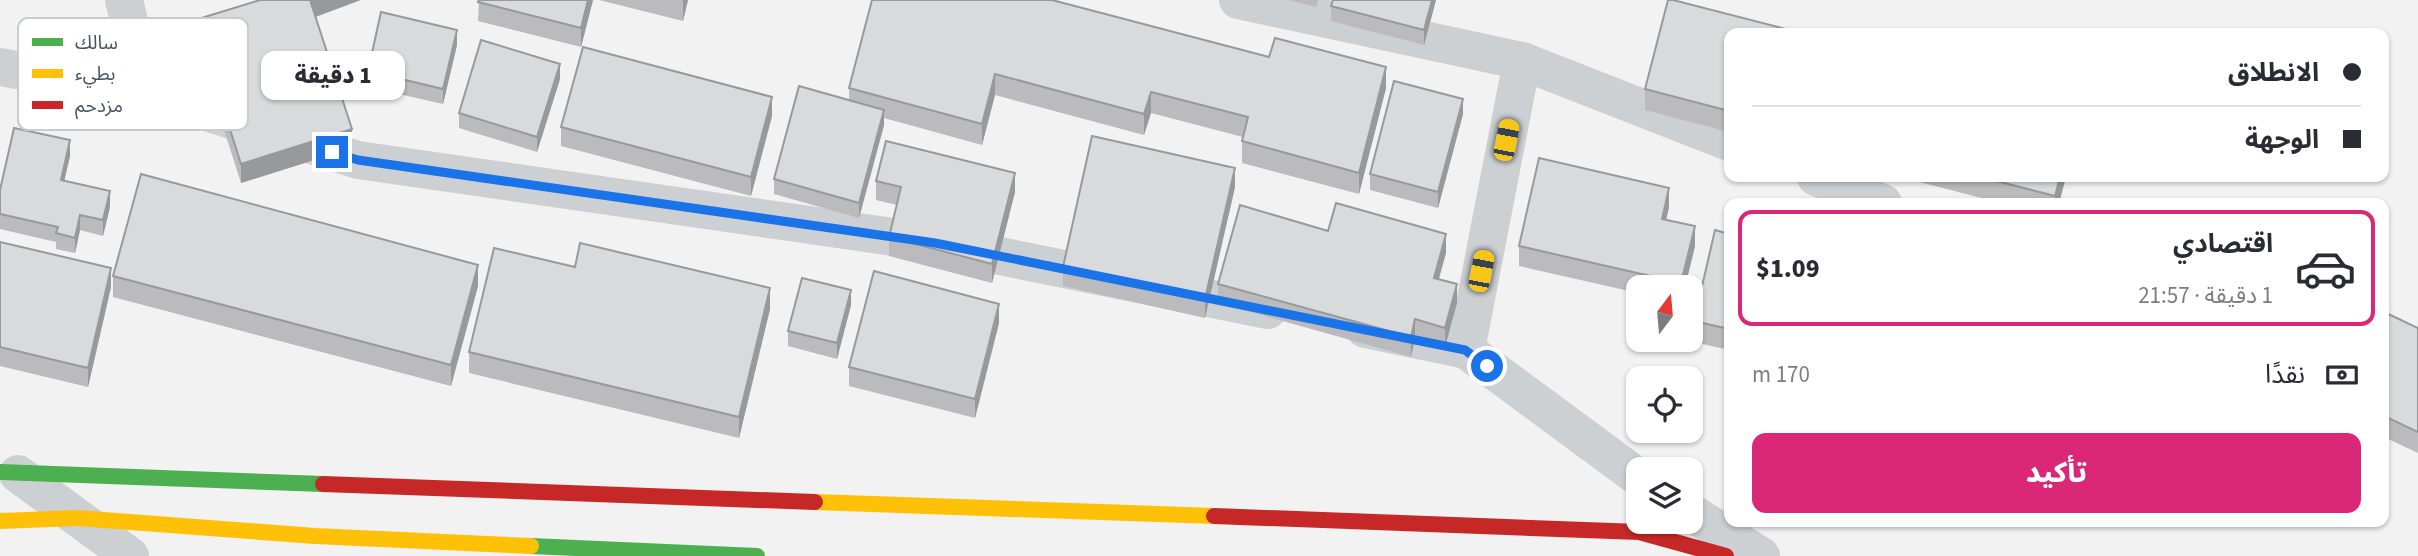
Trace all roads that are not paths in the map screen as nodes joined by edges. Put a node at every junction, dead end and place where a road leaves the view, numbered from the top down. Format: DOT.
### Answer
graph roads {
  1 [pos="124,0"];
  2 [pos="1238,0"];
  3 [pos="128,18"];
  4 [pos="1522,61"];
  5 [pos="0,66"];
  6 [pos="18,69"];
  7 [pos="248,125"];
  8 [pos="1724,140"];
  9 [pos="1829,182"];
  10 [pos="1870,198"];
  11 [pos="1465,350"];
  12 [pos="1626,468"];
  13 [pos="9,473"];
  14 [pos="78,518"];
  15 [pos="1703,520"];
  16 [pos="0,521"];
  17 [pos="1637,536"];
  18 [pos="130,556"];
  19 [pos="757,556"];
  20 [pos="1726,556"];
  21 [pos="1761,556"];
  1 -- 3 [label="street"];
  2 -- 4 [label="street"];
  4 -- 8 [label="street"];
  4 -- 11 [label="street"];
  5 -- 6 [label="street"];
  7 -- 11 [label="street"];
  9 -- 10 [label="street"];
  11 -- 12 [label="street"];
  13 -- 14 [label="street"];
  13 -- 17 [label="street"];
  14 -- 16 [label="street"];
  14 -- 18 [label="street"];
  14 -- 19 [label="street"];
  15 -- 21 [label="street"];
  17 -- 20 [label="street"];
}
